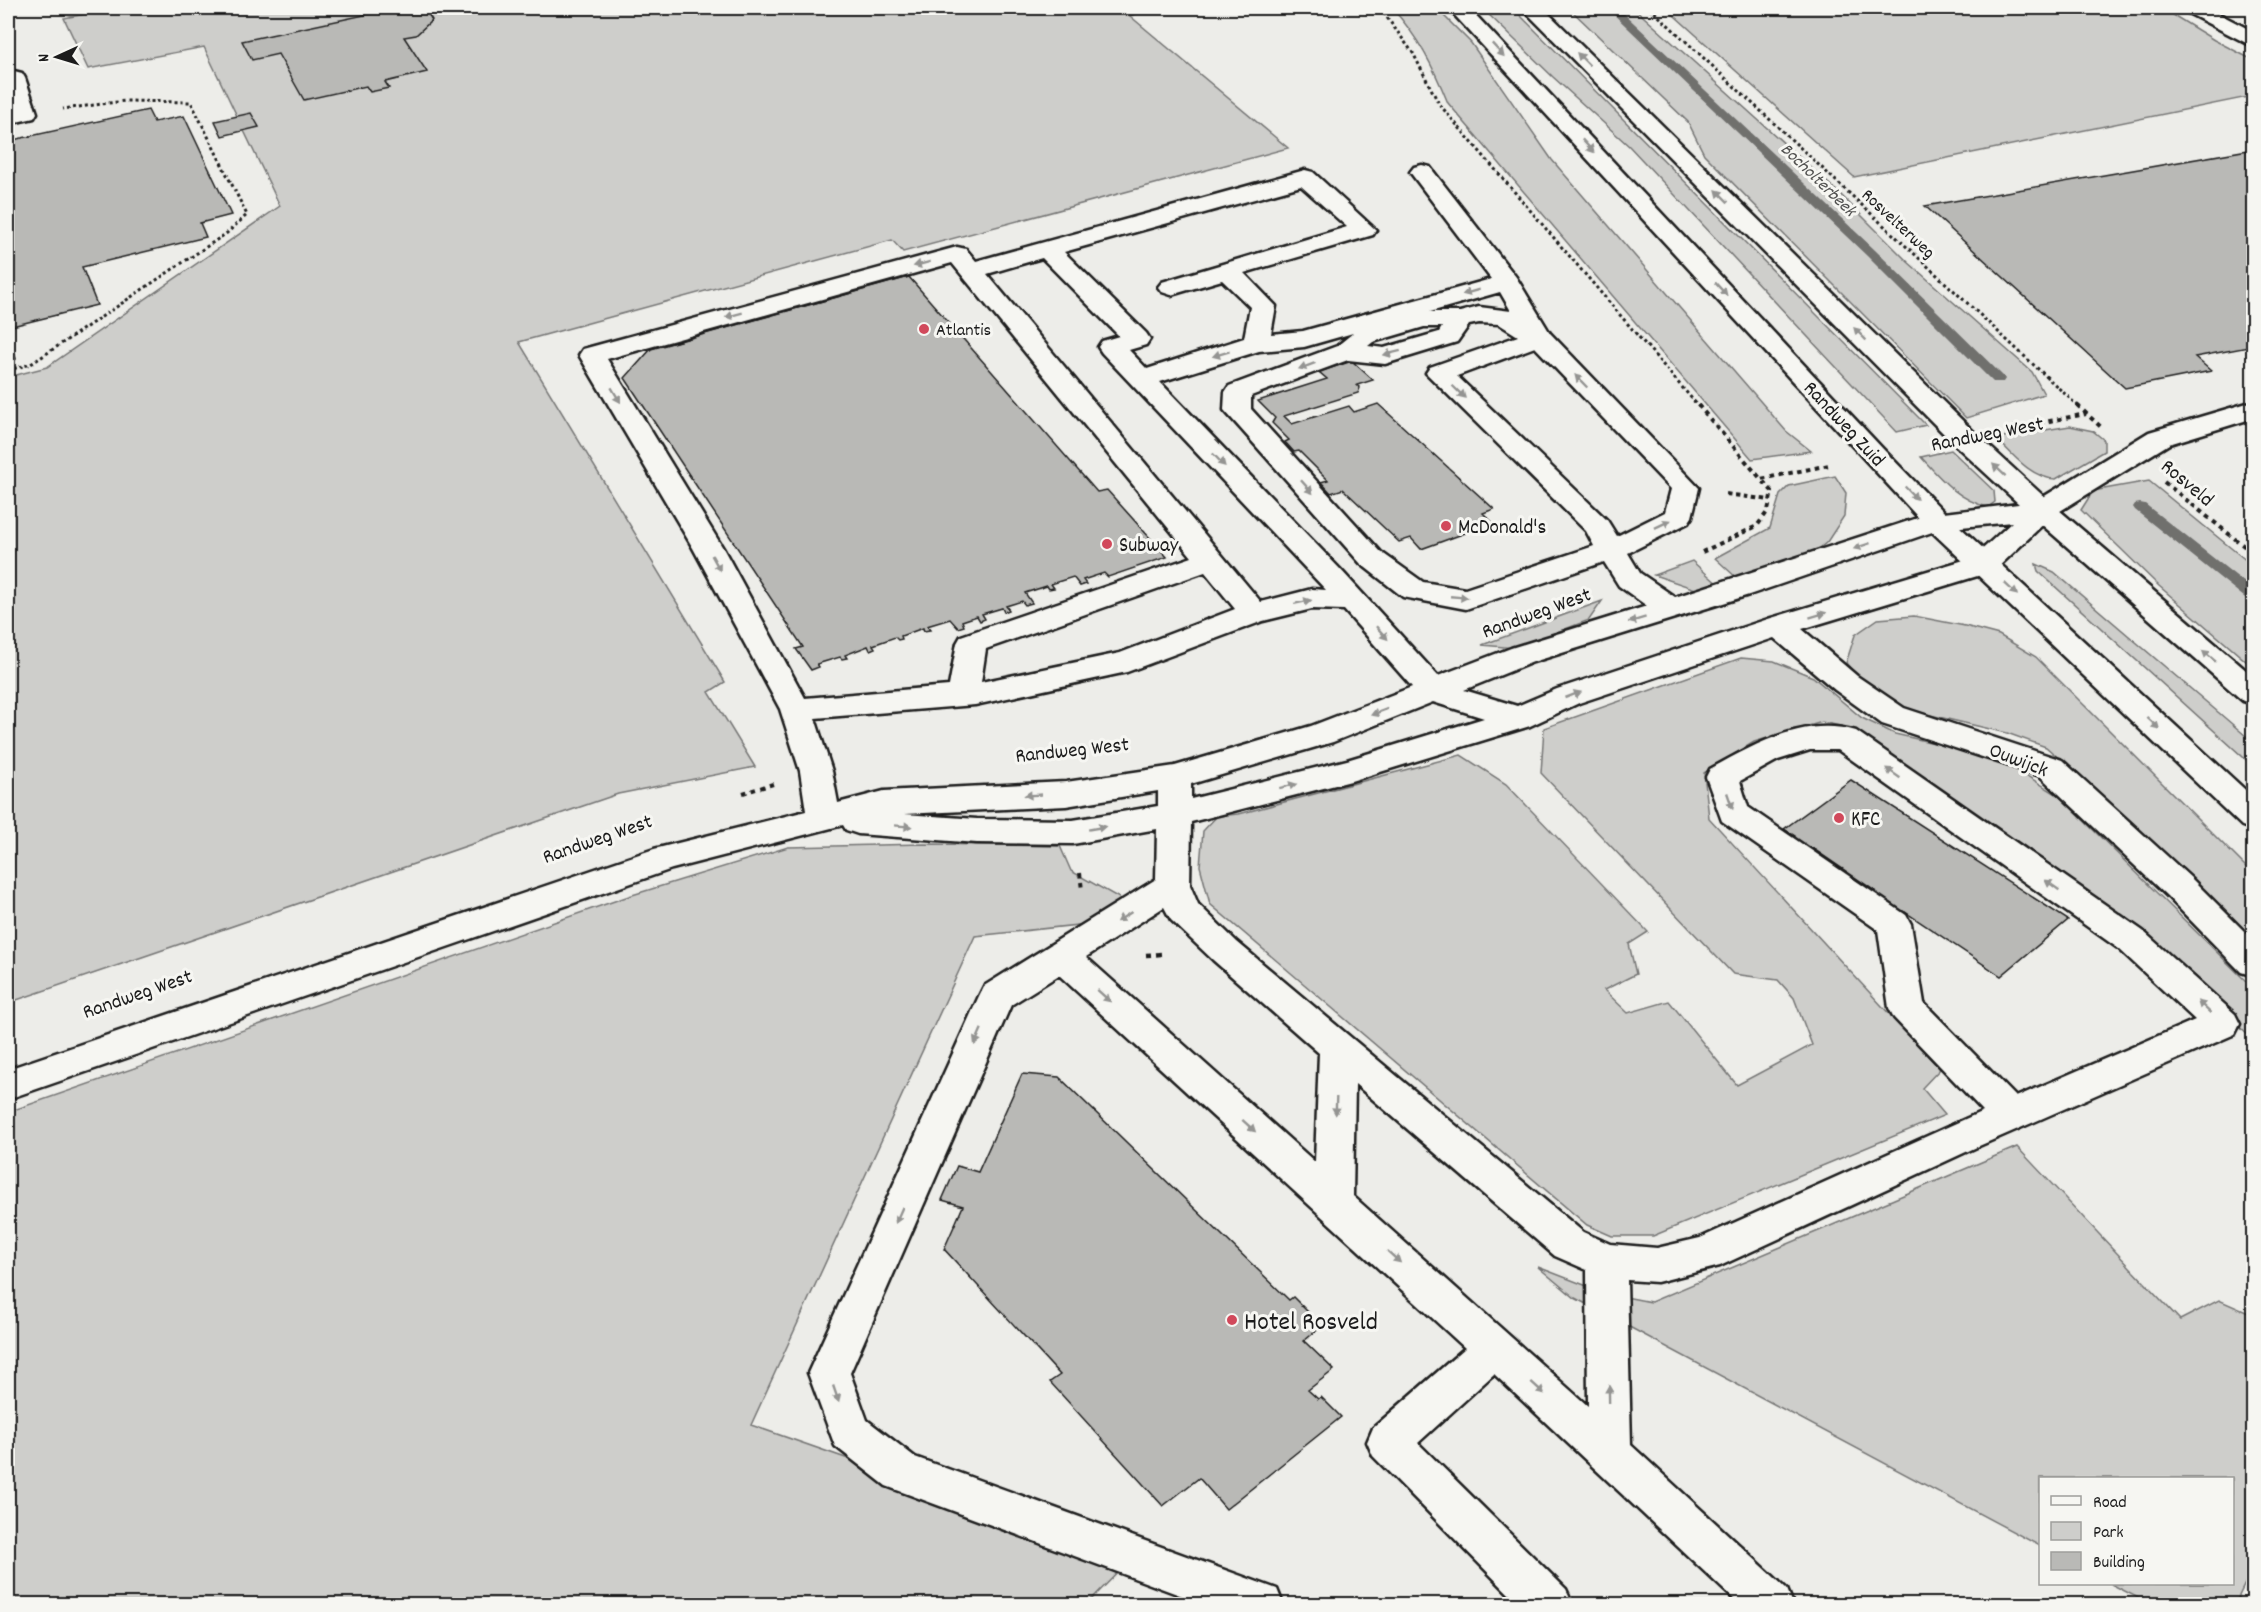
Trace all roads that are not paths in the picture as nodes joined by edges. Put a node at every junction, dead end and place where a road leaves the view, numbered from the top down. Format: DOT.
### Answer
graph roads {
  1 [pos="1458,8"];
  2 [pos="1532,8"];
  3 [pos="2193,8"];
  4 [pos="2253,41"];
  5 [pos="10,73"];
  6 [pos="17,115"];
  7 [pos="1422,172"];
  8 [pos="1047,249"];
  9 [pos="972,270"];
  10 [pos="1227,271"];
  11 [pos="1507,282"];
  12 [pos="1171,287"];
  13 [pos="1539,337"];
  14 [pos="1256,343"];
  15 [pos="1142,379"];
  16 [pos="2253,408"];
  17 [pos="2042,510"];
  18 [pos="1937,521"];
  19 [pos="1611,550"];
  20 [pos="1371,558"];
  21 [pos="1211,560"];
  22 [pos="1984,564"];
  23 [pos="1330,576"];
  24 [pos="1353,601"];
  25 [pos="1671,609"];
  26 [pos="1254,613"];
  27 [pos="1779,626"];
  28 [pos="1434,691"];
  29 [pos="963,694"];
  30 [pos="2253,694"];
  31 [pos="796,709"];
  32 [pos="1519,718"];
  33 [pos="1174,777"];
  34 [pos="1173,815"];
  35 [pos="2253,818"];
  36 [pos="824,819"];
  37 [pos="1173,885"];
  38 [pos="1061,956"];
  39 [pos="2253,963"];
  40 [pos="1338,1047"];
  41 [pos="8,1084"];
  42 [pos="2011,1116"];
  43 [pos="1333,1202"];
  44 [pos="1607,1261"];
  45 [pos="1494,1348"];
  46 [pos="1610,1453"];
  47 [pos="1261,1605"];
  48 [pos="1550,1605"];
  49 [pos="1771,1605"];
  1 -- 18 [label="street, Randweg Zuid, one-way"];
  17 -- 2 [label="street, one-way"];
  3 -- 4 [label="street"];
  5 -- 6 [label="street"];
  7 -- 11 [label="street"];
  8 -- 9 [label="street"];
  8 -- 10 [label="street"];
  8 -- 15 [label="street"];
  9 -- 21 [label="street"];
  9 -- 31 [label="street, one-way"];
  10 -- 12 [label="street"];
  10 -- 14 [label="street"];
  11 -- 13 [label="street"];
  11 -- 14 [label="street, one-way"];
  19 -- 13 [label="street, one-way"];
  13 -- 19 [label="street, one-way"];
  13 -- 20 [label="street, one-way"];
  14 -- 15 [label="street, one-way"];
  15 -- 23 [label="street, one-way"];
  16 -- 17 [label="street, Randweg West"];
  17 -- 18 [label="street, Randweg West"];
  17 -- 22 [label="street, Randweg West"];
  30 -- 17 [label="street, one-way"];
  18 -- 22 [label="street, Randweg Zuid"];
  18 -- 25 [label="street, Randweg West, one-way"];
  20 -- 19 [label="street, one-way"];
  19 -- 25 [label="street"];
  20 -- 23 [label="street"];
  21 -- 26 [label="street"];
  21 -- 29 [label="street"];
  27 -- 22 [label="street, Randweg West, one-way"];
  22 -- 35 [label="street, Randweg Zuid, one-way"];
  23 -- 24 [label="street"];
  26 -- 24 [label="street, one-way"];
  24 -- 28 [label="street, one-way"];
  25 -- 28 [label="street, Randweg West, one-way"];
  26 -- 29 [label="street"];
  32 -- 27 [label="street, Randweg West, one-way"];
  27 -- 39 [label="street, Ouwijck"];
  28 -- 32 [label="street"];
  28 -- 33 [label="street, Randweg West, one-way"];
  29 -- 31 [label="street"];
  31 -- 36 [label="street"];
  34 -- 32 [label="street, Randweg West, one-way"];
  33 -- 34 [label="street"];
  33 -- 36 [label="street, Randweg West, one-way"];
  36 -- 34 [label="street, Randweg West, one-way"];
  34 -- 37 [label="street"];
  36 -- 41 [label="street, Randweg West"];
  37 -- 38 [label="street, one-way"];
  37 -- 40 [label="street"];
  38 -- 43 [label="street, one-way"];
  38 -- 47 [label="street, one-way"];
  40 -- 43 [label="street, one-way"];
  40 -- 44 [label="street"];
  42 -- 42 [label="street, one-way"];
  42 -- 44 [label="street"];
  43 -- 45 [label="street, one-way"];
  46 -- 44 [label="street, one-way"];
  45 -- 46 [label="street, one-way"];
  45 -- 48 [label="street"];
  46 -- 49 [label="street"];
}
